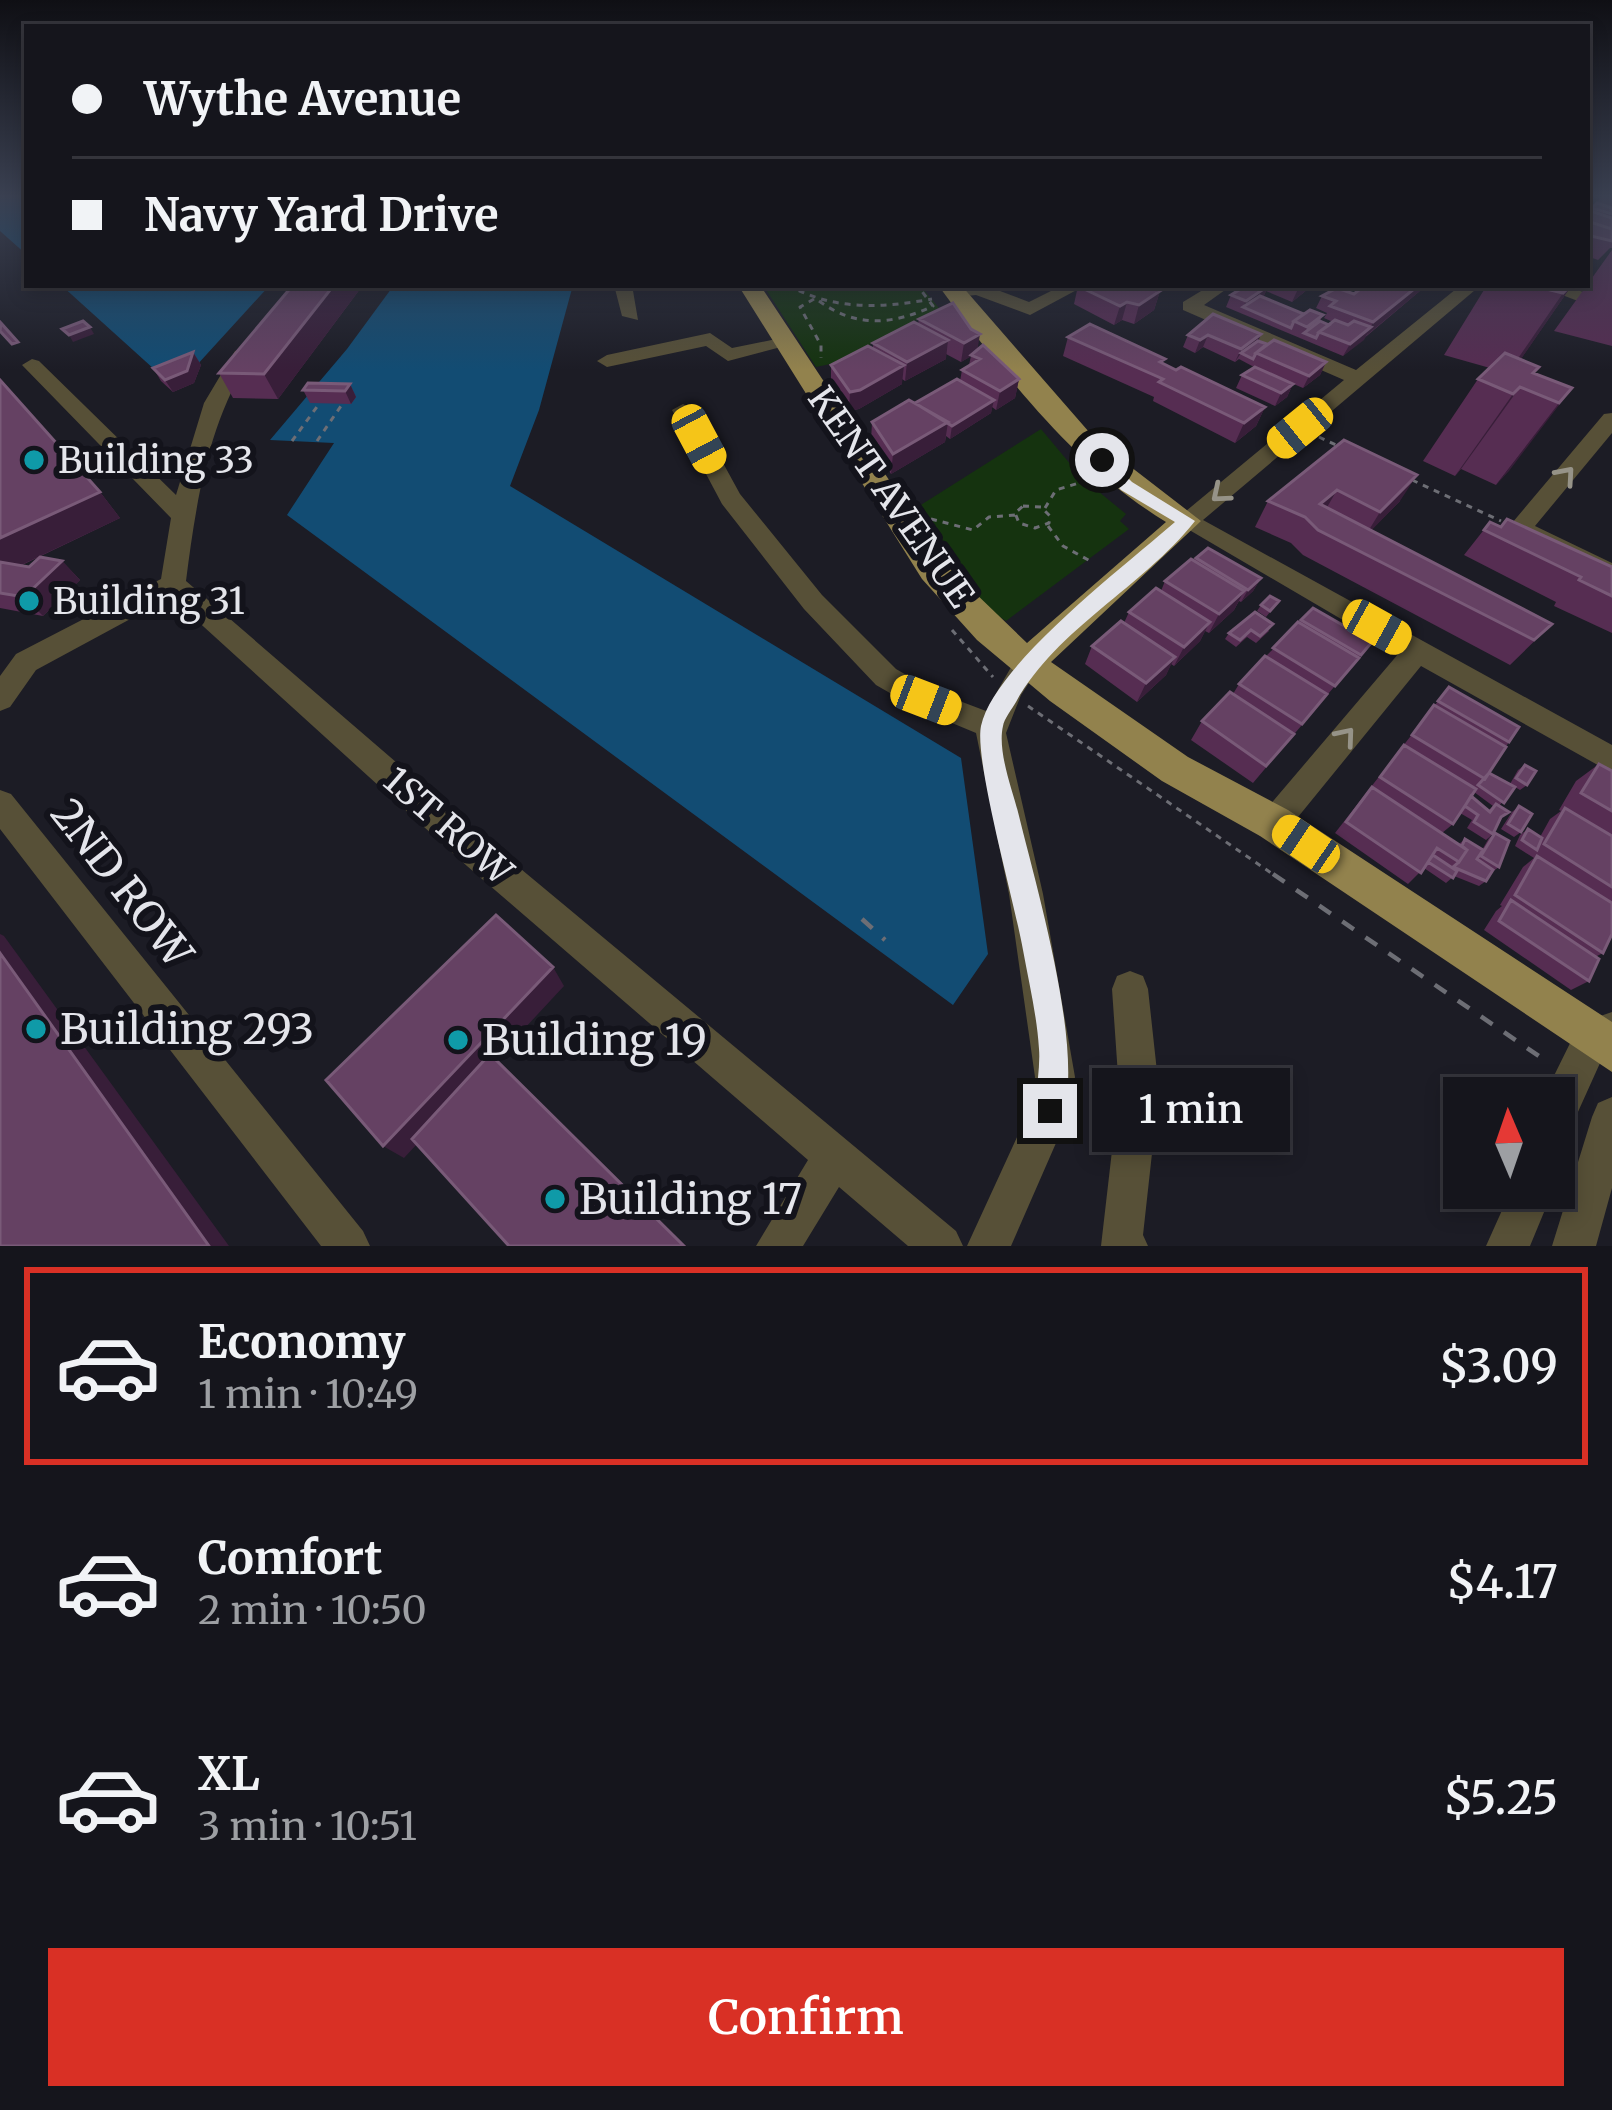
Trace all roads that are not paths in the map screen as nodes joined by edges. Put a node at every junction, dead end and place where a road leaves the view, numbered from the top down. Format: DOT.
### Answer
graph roads {
  1 [pos="624,288"];
  2 [pos="751,288"];
  3 [pos="1071,288"];
  4 [pos="1218,288"];
  5 [pos="1468,288"];
  6 [pos="1554,288"];
  7 [pos="942,294"];
  8 [pos="1612,308"];
  9 [pos="631,316"];
  10 [pos="255,339"];
  11 [pos="786,343"];
  12 [pos="607,361"];
  13 [pos="32,365"];
  14 [pos="1359,379"];
  15 [pos="683,410"];
  16 [pos="1612,419"];
  17 [pos="182,515"];
  18 [pos="1186,521"];
  19 [pos="1612,574"];
  20 [pos="173,584"];
  21 [pos="1418,650"];
  22 [pos="1023,668"];
  23 [pos="0,699"];
  24 [pos="992,726"];
  25 [pos="1612,760"];
  26 [pos="1175,769"];
  27 [pos="0,804"];
  28 [pos="1274,823"];
  29 [pos="1130,989"];
  30 [pos="1593,1050"];
  31 [pos="1575,1081"];
  32 [pos="1610,1124"];
  33 [pos="835,1156"];
  34 [pos="1525,1209"];
  35 [pos="1578,1233"];
  36 [pos="348,1246"];
  37 [pos="778,1246"];
  38 [pos="941,1246"];
  39 [pos="988,1246"];
  40 [pos="1126,1246"];
  41 [pos="1508,1246"];
  1 -- 9 [label="street"];
  2 -- 11 [label="main road, KENT AVENUE"];
  3 -- 7 [label="street"];
  4 -- 14 [label="street"];
  5 -- 14 [label="street"];
  6 -- 8 [label="street"];
  7 -- 18 [label="main road"];
  10 -- 17 [label="street"];
  11 -- 12 [label="street"];
  11 -- 22 [label="main road, KENT AVENUE"];
  13 -- 17 [label="street"];
  14 -- 18 [label="street, one-way"];
  15 -- 24 [label="street"];
  19 -- 16 [label="street, one-way"];
  17 -- 20 [label="street"];
  18 -- 21 [label="street"];
  18 -- 22 [label="main road"];
  20 -- 23 [label="street"];
  20 -- 33 [label="street, 1ST ROW"];
  21 -- 25 [label="street"];
  28 -- 21 [label="street, one-way"];
  22 -- 24 [label="street"];
  22 -- 26 [label="main road, KENT AVENUE"];
  24 -- 39 [label="street"];
  26 -- 28 [label="main road, KENT AVENUE"];
  26 -- 30 [label="main road, KENT AVENUE"];
  27 -- 36 [label="street, 2ND ROW"];
  28 -- 30 [label="main road, KENT AVENUE"];
  29 -- 40 [label="street"];
  30 -- 31 [label="street"];
  32 -- 35 [label="street"];
  33 -- 37 [label="street"];
  33 -- 38 [label="street, 1ST ROW"];
  34 -- 41 [label="street"];
}
